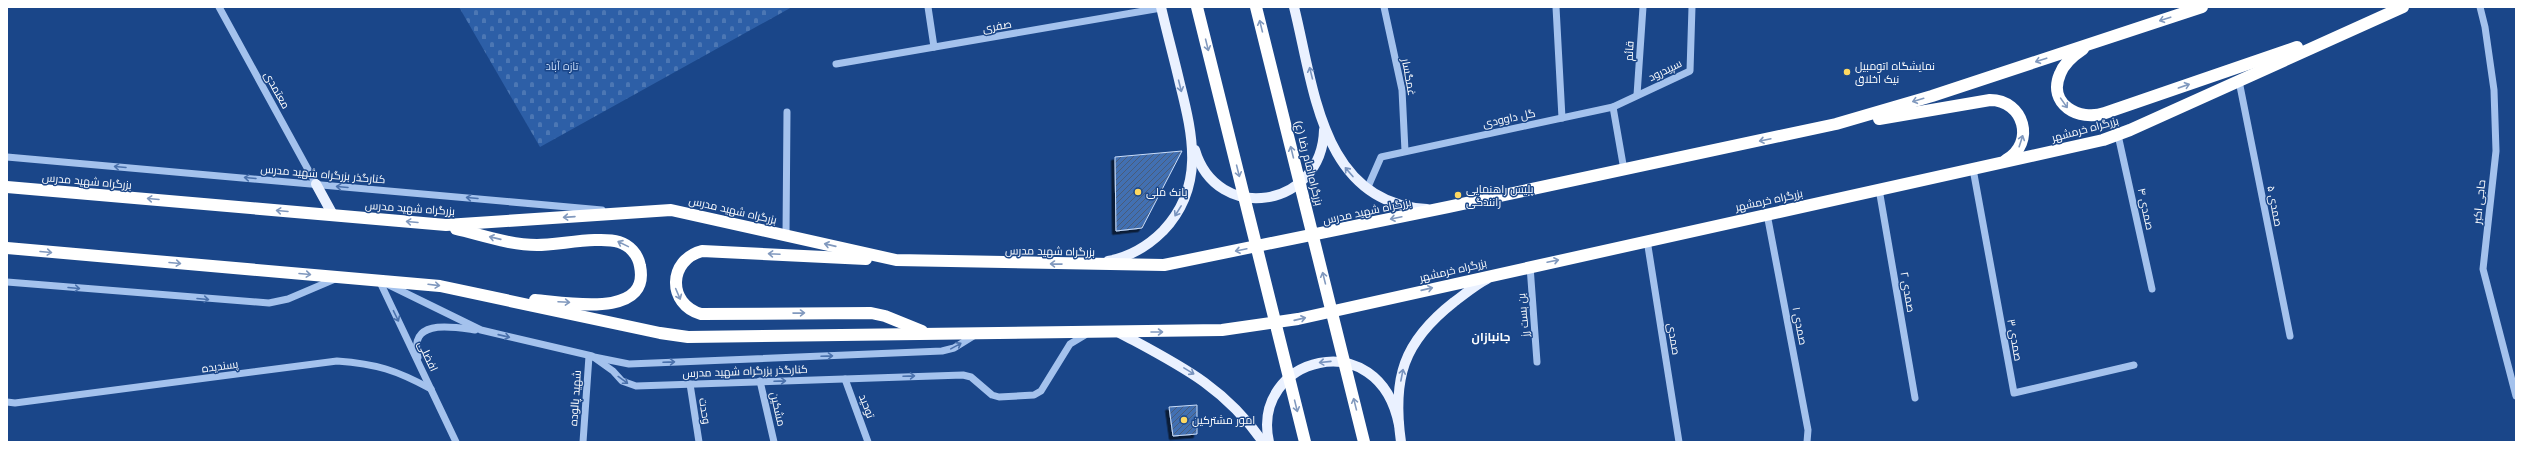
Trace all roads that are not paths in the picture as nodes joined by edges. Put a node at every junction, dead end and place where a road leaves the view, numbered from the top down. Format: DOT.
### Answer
graph roads {
  1 [pos="219,7"];
  2 [pos="928,7"];
  3 [pos="1197,7"];
  4 [pos="1256,7"];
  5 [pos="1294,7"];
  6 [pos="1384,7"];
  7 [pos="1556,7"];
  8 [pos="1643,7"];
  9 [pos="1692,7"];
  10 [pos="2202,7"];
  11 [pos="2403,7"];
  12 [pos="2480,7"];
  13 [pos="1161,8"];
  14 [pos="2372,21"];
  15 [pos="2096,42"];
  16 [pos="934,47"];
  17 [pos="836,64"];
  18 [pos="2239,81"];
  19 [pos="1637,96"];
  20 [pos="1613,107"];
  21 [pos="787,112"];
  22 [pos="1320,113"];
  23 [pos="1562,118"];
  24 [pos="2118,135"];
  25 [pos="1784,136"];
  26 [pos="1192,137"];
  27 [pos="1406,151"];
  28 [pos="7,157"];
  29 [pos="1993,164"];
  30 [pos="1973,169"];
  31 [pos="1624,170"];
  32 [pos="316,184"];
  33 [pos="7,187"];
  34 [pos="1367,189"];
  35 [pos="1879,189"];
  36 [pos="1448,207"];
  37 [pos="636,213"];
  38 [pos="1767,214"];
  39 [pos="334,215"];
  40 [pos="438,225"];
  41 [pos="786,235"];
  42 [pos="1647,240"];
  43 [pos="7,248"];
  44 [pos="911,261"];
  45 [pos="1078,264"];
  46 [pos="1530,266"];
  47 [pos="1503,272"];
  48 [pos="339,277"];
  49 [pos="379,280"];
  50 [pos="7,282"];
  51 [pos="2152,289"];
  52 [pos="498,298"];
  53 [pos="486,331"];
  54 [pos="980,332"];
  55 [pos="1098,332"];
  56 [pos="1118,332"];
  57 [pos="928,333"];
  58 [pos="2290,336"];
  59 [pos="589,356"];
  60 [pos="1537,362"];
  61 [pos="2134,365"];
  62 [pos="422,369"];
  63 [pos="844,379"];
  64 [pos="760,382"];
  65 [pos="690,384"];
  66 [pos="431,389"];
  67 [pos="2516,396"];
  68 [pos="1916,398"];
  69 [pos="7,402"];
  70 [pos="1399,425"];
  71 [pos="456,442"];
  72 [pos="583,442"];
  73 [pos="699,442"];
  74 [pos="774,442"];
  75 [pos="868,442"];
  76 [pos="1263,442"];
  77 [pos="1269,442"];
  78 [pos="1305,442"];
  79 [pos="1364,442"];
  80 [pos="1401,442"];
  81 [pos="1679,442"];
  82 [pos="1808,442"];
  1 -- 32 [label="street, معتمدی"];
  2 -- 16 [label="street"];
  3 -- 78 [label="highway, one-way, bridge"];
  79 -- 4 [label="highway, بزرگراه امام رضا (ع), one-way, bridge"];
  22 -- 5 [label="main road, one-way"];
  6 -- 27 [label="street, غمگسار"];
  7 -- 23 [label="street"];
  8 -- 19 [label="street, قائم"];
  9 -- 19 [label="street, سپیدرود"];
  10 -- 15 [label="highway, one-way"];
  11 -- 14 [label="highway, بزرگراه خرمشهر"];
  12 -- 67 [label="street, حاجی اکبر"];
  13 -- 16 [label="street, صفری"];
  13 -- 26 [label="main road, one-way"];
  15 -- 14 [label="highway, one-way"];
  14 -- 18 [label="highway, بزرگراه خرمشهر"];
  15 -- 25 [label="highway, one-way"];
  16 -- 17 [label="street, صفری"];
  18 -- 24 [label="highway, بزرگراه خرمشهر"];
  18 -- 58 [label="street, صمدی ۵"];
  19 -- 20 [label="street, سپیدرود"];
  20 -- 23 [label="street, گل داوودی"];
  20 -- 31 [label="street"];
  21 -- 41 [label="street"];
  22 -- 26 [label="main road"];
  34 -- 22 [label="main road, one-way"];
  23 -- 27 [label="street, گل داوودی"];
  24 -- 29 [label="highway, بزرگراه خرمشهر"];
  24 -- 51 [label="street, صمدی ۴"];
  29 -- 25 [label="highway, one-way"];
  25 -- 31 [label="highway, one-way"];
  26 -- 45 [label="main road, one-way"];
  27 -- 34 [label="street, گل داوودی"];
  32 -- 28 [label="street, کنارگذر بزرگراه شهید مدرس, one-way"];
  29 -- 30 [label="highway, بزرگراه خرمشهر"];
  30 -- 35 [label="highway, بزرگراه خرمشهر"];
  30 -- 61 [label="street, صمدی ۳"];
  31 -- 36 [label="highway"];
  37 -- 32 [label="street, کنارگذر بزرگراه شهید مدرس, one-way"];
  32 -- 39 [label="main road"];
  39 -- 33 [label="highway, بزرگراه شهید مدرس, one-way"];
  34 -- 36 [label="main road"];
  35 -- 38 [label="highway, بزرگراه خرمشهر"];
  35 -- 68 [label="street, صمدی ۲"];
  36 -- 45 [label="highway, بزرگراه شهید مدرس, one-way"];
  37 -- 40 [label="highway, بزرگراه شهید مدرس, one-way"];
  37 -- 41 [label="highway, بزرگراه شهید مدرس"];
  38 -- 42 [label="highway, بزرگراه خرمشهر"];
  38 -- 82 [label="street, صمدی ۱"];
  40 -- 39 [label="highway, بزرگراه شهید مدرس, one-way"];
  52 -- 40 [label="highway, one-way"];
  44 -- 41 [label="highway, بزرگراه شهید مدرس, one-way"];
  46 -- 42 [label="highway, بزرگراه خرمشهر, one-way"];
  42 -- 81 [label="street, صمدی"];
  43 -- 48 [label="highway, one-way"];
  45 -- 44 [label="highway, بزرگراه شهید مدرس, one-way"];
  44 -- 57 [label="highway, one-way"];
  46 -- 47 [label="highway, بزرگراه خرمشهر"];
  46 -- 60 [label="street, بن بست رز"];
  56 -- 47 [label="highway, بزرگراه خرمشهر, one-way"];
  70 -- 47 [label="main road, one-way"];
  48 -- 49 [label="highway"];
  50 -- 48 [label="street, one-way"];
  49 -- 52 [label="highway, one-way"];
  49 -- 53 [label="street, کنارگذر بزرگراه شهید مدرس"];
  49 -- 62 [label="street, افضلی, one-way"];
  52 -- 57 [label="highway"];
  53 -- 59 [label="street, کنارگذر بزرگراه شهید مدرس, one-way"];
  53 -- 62 [label="street"];
  54 -- 55 [label="highway"];
  54 -- 57 [label="highway"];
  59 -- 54 [label="street, one-way"];
  55 -- 56 [label="highway"];
  63 -- 55 [label="street, کنارگذر بزرگراه شهید مدرس, one-way"];
  56 -- 76 [label="main road, one-way"];
  59 -- 65 [label="street, کنارگذر بزرگراه شهید مدرس, one-way"];
  59 -- 72 [label="street, شهید پالوده"];
  62 -- 66 [label="street, افضلی"];
  64 -- 63 [label="street, کنارگذر بزرگراه شهید مدرس, one-way"];
  63 -- 75 [label="street, توحید"];
  64 -- 65 [label="street, کنارگذر بزرگراه شهید مدرس"];
  64 -- 74 [label="street, مشکین"];
  65 -- 73 [label="street, وحدت"];
  66 -- 69 [label="street, پسندیده"];
  66 -- 71 [label="street, افضلی"];
  70 -- 77 [label="main road, one-way"];
  70 -- 80 [label="main road"];
}
